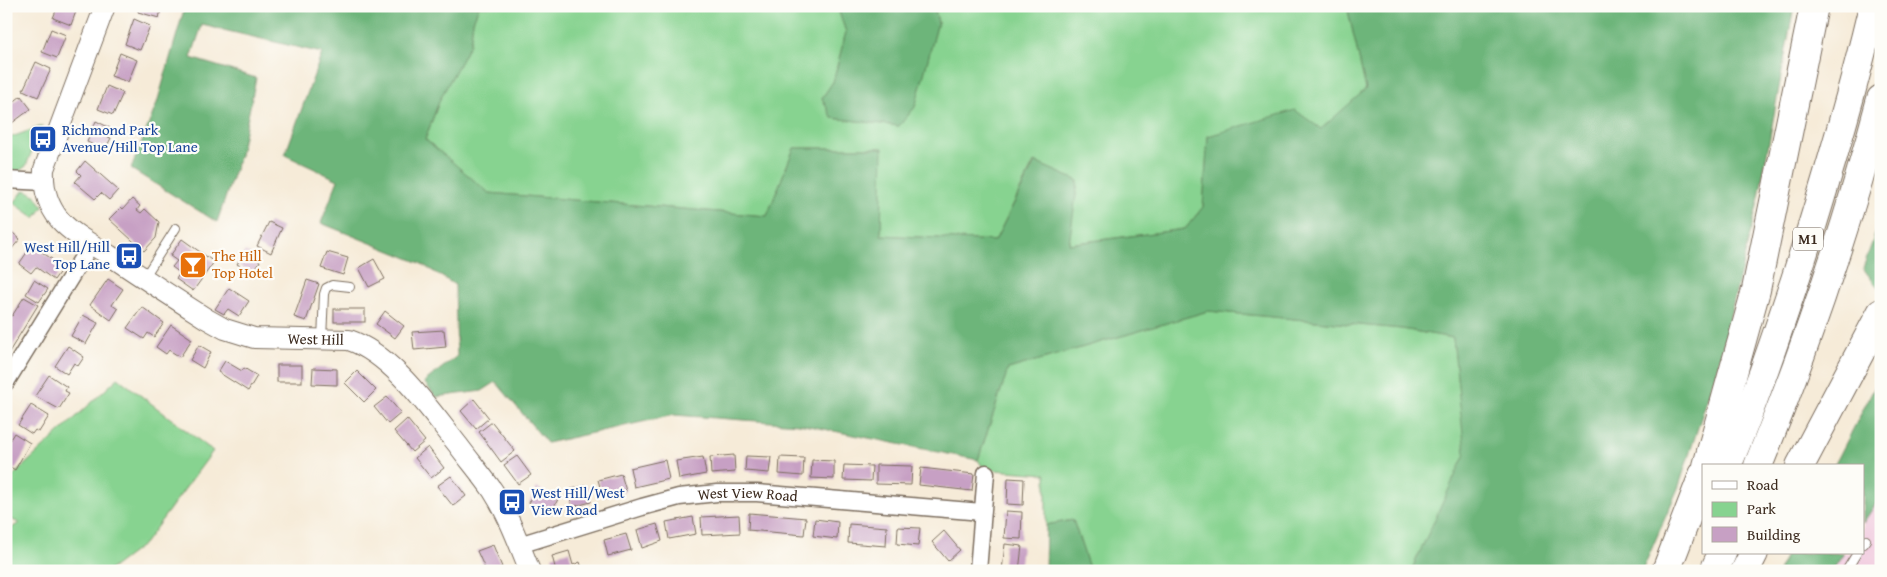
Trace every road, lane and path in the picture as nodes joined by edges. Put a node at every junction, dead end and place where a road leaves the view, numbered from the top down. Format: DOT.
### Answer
graph roads {
  1 [pos="105,6"];
  2 [pos="1814,6"];
  3 [pos="1874,6"];
  4 [pos="1881,99"];
  5 [pos="6,180"];
  6 [pos="44,182"];
  7 [pos="176,228"];
  8 [pos="91,244"];
  9 [pos="144,278"];
  10 [pos="350,287"];
  11 [pos="1881,313"];
  12 [pos="322,340"];
  13 [pos="6,382"];
  14 [pos="1708,464"];
  15 [pos="1728,464"];
  16 [pos="1759,464"];
  17 [pos="1801,464"];
  18 [pos="986,473"];
  19 [pos="1702,478"];
  20 [pos="982,512"];
  21 [pos="1702,523"];
  22 [pos="519,544"];
  23 [pos="1722,554"];
  24 [pos="1754,554"];
  25 [pos="1856,554"];
  26 [pos="530,571"];
  27 [pos="978,571"];
  28 [pos="1666,571"];
  29 [pos="1679,571"];
  30 [pos="1714,571"];
  31 [pos="1745,571"];
  32 [pos="1846,571"];
  1 -- 6 [label="street"];
  2 -- 14 [label="highway"];
  3 -- 15 [label="highway, M1"];
  4 -- 16 [label="highway, M1"];
  5 -- 6 [label="street"];
  6 -- 8 [label="street, West Hill"];
  7 -- 9 [label="lane"];
  8 -- 9 [label="street, West Hill"];
  8 -- 13 [label="street"];
  9 -- 12 [label="street, West Hill"];
  10 -- 12 [label="lane"];
  11 -- 17 [label="highway"];
  12 -- 22 [label="street, West Hill"];
  18 -- 20 [label="street"];
  19 -- 28 [label="highway"];
  20 -- 22 [label="street, West View Road"];
  20 -- 27 [label="street"];
  21 -- 29 [label="highway"];
  22 -- 26 [label="street, West Hill"];
  23 -- 30 [label="highway"];
  24 -- 31 [label="highway"];
  25 -- 32 [label="lane"];
}
